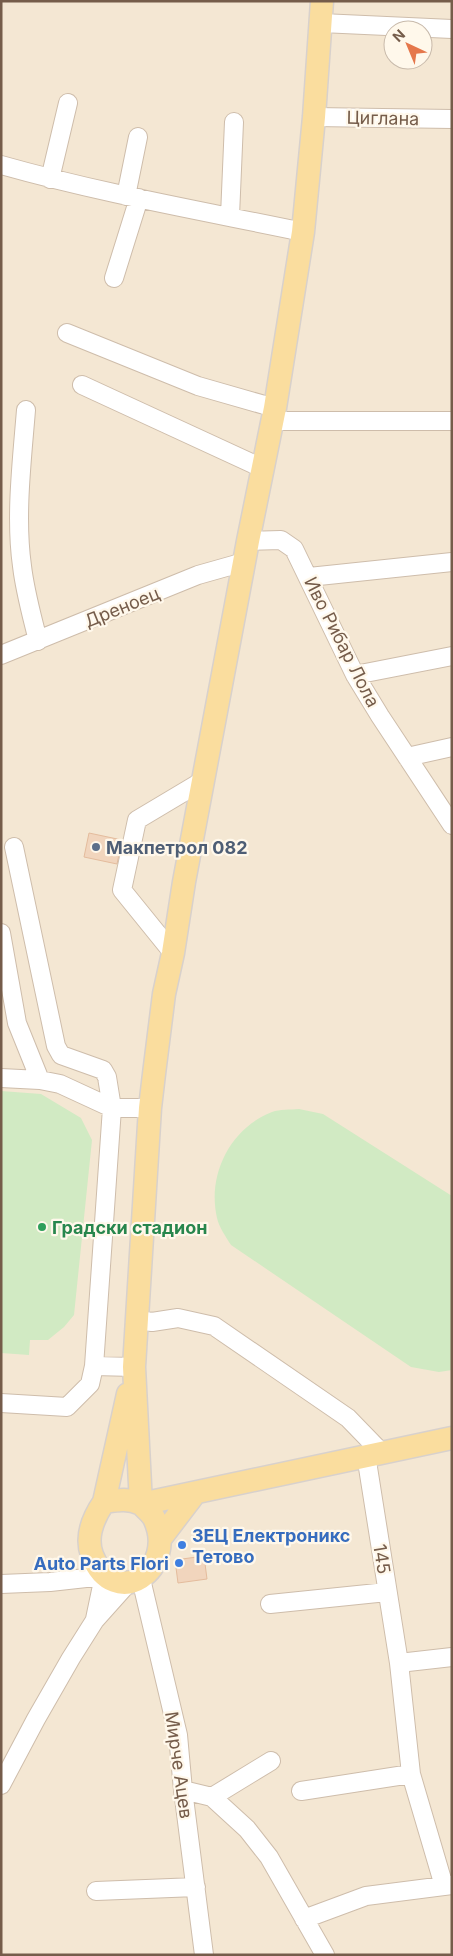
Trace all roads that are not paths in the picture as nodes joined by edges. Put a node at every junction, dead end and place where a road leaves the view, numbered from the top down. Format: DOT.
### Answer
graph roads {
  1 [pos="322,12"];
  2 [pos="452,29"];
  3 [pos="68,103"];
  4 [pos="314,117"];
  5 [pos="452,120"];
  6 [pos="234,122"];
  7 [pos="138,137"];
  8 [pos="1,165"];
  9 [pos="50,179"];
  10 [pos="132,197"];
  11 [pos="230,216"];
  12 [pos="303,232"];
  13 [pos="114,278"];
  14 [pos="67,333"];
  15 [pos="82,385"];
  16 [pos="26,410"];
  17 [pos="273,414"];
  18 [pos="452,421"];
  19 [pos="262,468"];
  20 [pos="246,551"];
  21 [pos="452,562"];
  22 [pos="309,577"];
  23 [pos="38,641"];
  24 [pos="1,655"];
  25 [pos="452,656"];
  26 [pos="355,675"];
  27 [pos="452,747"];
  28 [pos="407,757"];
  29 [pos="204,780"];
  30 [pos="452,825"];
  31 [pos="14,847"];
  32 [pos="1,932"];
  33 [pos="173,953"];
  34 [pos="1,1078"];
  35 [pos="40,1080"];
  36 [pos="112,1108"];
  37 [pos="150,1108"];
  38 [pos="137,1320"];
  39 [pos="94,1366"];
  40 [pos="134,1367"];
  41 [pos="1,1403"];
  42 [pos="452,1438"];
  43 [pos="373,1454"];
  44 [pos="194,1493"];
  45 [pos="104,1502"];
  46 [pos="141,1504"];
  47 [pos="160,1540"];
  48 [pos="104,1576"];
  49 [pos="135,1580"];
  50 [pos="1,1584"];
  51 [pos="387,1592"];
  52 [pos="270,1604"];
  53 [pos="95,1620"];
  54 [pos="452,1657"];
  55 [pos="399,1663"];
  56 [pos="271,1761"];
  57 [pos="411,1774"];
  58 [pos="2,1780"];
  59 [pos="182,1790"];
  60 [pos="301,1791"];
  61 [pos="212,1797"];
  62 [pos="448,1886"];
  63 [pos="196,1887"];
  64 [pos="96,1891"];
  65 [pos="304,1919"];
  66 [pos="204,1955"];
  67 [pos="325,1955"];
  1 -- 2 [label="street"];
  1 -- 4 [label="main road"];
  3 -- 9 [label="street"];
  4 -- 5 [label="street, Циглана"];
  4 -- 12 [label="main road"];
  6 -- 11 [label="street"];
  7 -- 10 [label="street"];
  8 -- 9 [label="street"];
  9 -- 10 [label="street"];
  10 -- 11 [label="street"];
  10 -- 13 [label="street"];
  11 -- 12 [label="street"];
  12 -- 17 [label="main road"];
  14 -- 17 [label="street"];
  15 -- 19 [label="street"];
  16 -- 23 [label="street"];
  17 -- 18 [label="street"];
  17 -- 19 [label="main road"];
  19 -- 20 [label="main road"];
  20 -- 22 [label="street, Иво Рибар Лола"];
  20 -- 23 [label="street, Дреноец"];
  20 -- 29 [label="main road"];
  21 -- 22 [label="street"];
  22 -- 26 [label="street, Иво Рибар Лола"];
  23 -- 24 [label="street, Дреноец"];
  25 -- 26 [label="street"];
  26 -- 28 [label="street, Иво Рибар Лола"];
  27 -- 28 [label="street"];
  28 -- 30 [label="street, Иво Рибар Лола"];
  29 -- 33 [label="main road"];
  29 -- 33 [label="street"];
  31 -- 36 [label="street"];
  32 -- 35 [label="street"];
  33 -- 37 [label="main road"];
  34 -- 35 [label="street"];
  35 -- 36 [label="street"];
  36 -- 37 [label="street"];
  36 -- 39 [label="street"];
  37 -- 38 [label="main road"];
  38 -- 40 [label="main road"];
  38 -- 43 [label="street"];
  39 -- 40 [label="street"];
  39 -- 41 [label="street"];
  40 -- 45 [label="main road"];
  40 -- 46 [label="main road"];
  42 -- 43 [label="main road"];
  43 -- 44 [label="main road"];
  43 -- 51 [label="street, 145"];
  44 -- 46 [label="main road"];
  44 -- 47 [label="main road"];
  45 -- 46 [label="main road"];
  45 -- 48 [label="main road"];
  46 -- 47 [label="main road"];
  47 -- 49 [label="main road"];
  48 -- 49 [label="main road"];
  48 -- 50 [label="street"];
  48 -- 53 [label="street"];
  49 -- 53 [label="street"];
  49 -- 59 [label="street, Мирче Ацев"];
  51 -- 52 [label="street"];
  51 -- 55 [label="street, 145"];
  53 -- 58 [label="street"];
  54 -- 55 [label="street"];
  55 -- 57 [label="street, 145"];
  56 -- 61 [label="street"];
  57 -- 60 [label="street"];
  57 -- 62 [label="street, 145"];
  59 -- 61 [label="street"];
  59 -- 63 [label="street, Мирче Ацев"];
  61 -- 65 [label="street"];
  62 -- 65 [label="street"];
  63 -- 64 [label="street"];
  63 -- 66 [label="street, Мирче Ацев"];
  65 -- 67 [label="street"];
}
